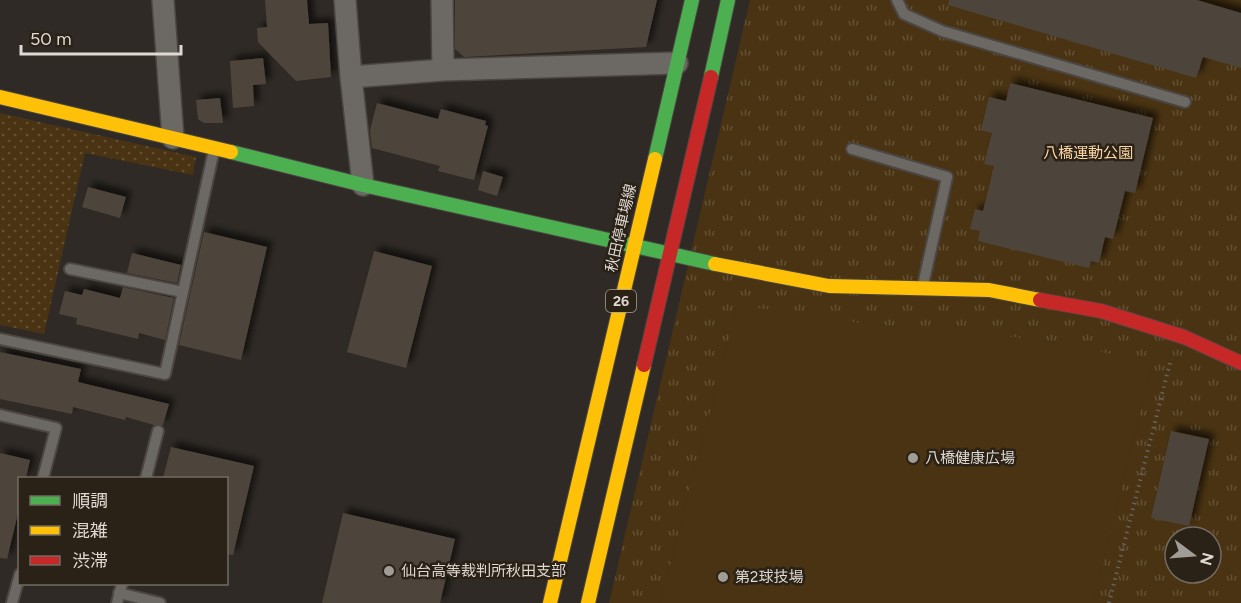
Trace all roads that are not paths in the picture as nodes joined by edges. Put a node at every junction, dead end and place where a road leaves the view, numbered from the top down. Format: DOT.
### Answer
graph roads {
  1 [pos="164,0"];
  2 [pos="345,0"];
  3 [pos="441,0"];
  4 [pos="692,0"];
  5 [pos="728,0"];
  6 [pos="897,0"];
  7 [pos="677,63"];
  8 [pos="443,70"];
  9 [pos="351,77"];
  10 [pos="0,97"];
  11 [pos="1185,102"];
  12 [pos="173,138"];
  13 [pos="214,148"];
  14 [pos="852,149"];
  15 [pos="363,185"];
  16 [pos="634,246"];
  17 [pos="670,255"];
  18 [pos="70,268"];
  19 [pos="922,288"];
  20 [pos="183,292"];
  21 [pos="0,339"];
  22 [pos="1241,363"];
  23 [pos="0,415"];
  24 [pos="158,431"];
  25 [pos="43,477"];
  26 [pos="146,477"];
  27 [pos="18,581"];
  28 [pos="119,593"];
  29 [pos="12,603"];
  30 [pos="160,603"];
  31 [pos="550,603"];
  32 [pos="588,603"];
  1 -- 12 [label="street"];
  2 -- 9 [label="street"];
  3 -- 8 [label="street"];
  4 -- 7 [label="street, 秋田停車場線 / 26"];
  5 -- 17 [label="street, 26"];
  6 -- 11 [label="lane"];
  7 -- 8 [label="street"];
  7 -- 16 [label="street, 秋田停車場線 / 26"];
  8 -- 9 [label="street"];
  9 -- 15 [label="street"];
  10 -- 12 [label="street"];
  12 -- 13 [label="street"];
  13 -- 15 [label="street"];
  13 -- 20 [label="lane"];
  14 -- 19 [label="lane"];
  15 -- 16 [label="street"];
  16 -- 17 [label="street"];
  16 -- 31 [label="street, 秋田停車場線 / 26"];
  17 -- 19 [label="street"];
  17 -- 32 [label="street, 26"];
  18 -- 20 [label="lane"];
  19 -- 22 [label="street"];
  20 -- 21 [label="lane"];
  23 -- 25 [label="lane"];
  24 -- 26 [label="lane"];
  27 -- 29 [label="lane"];
  28 -- 30 [label="lane"];
}
